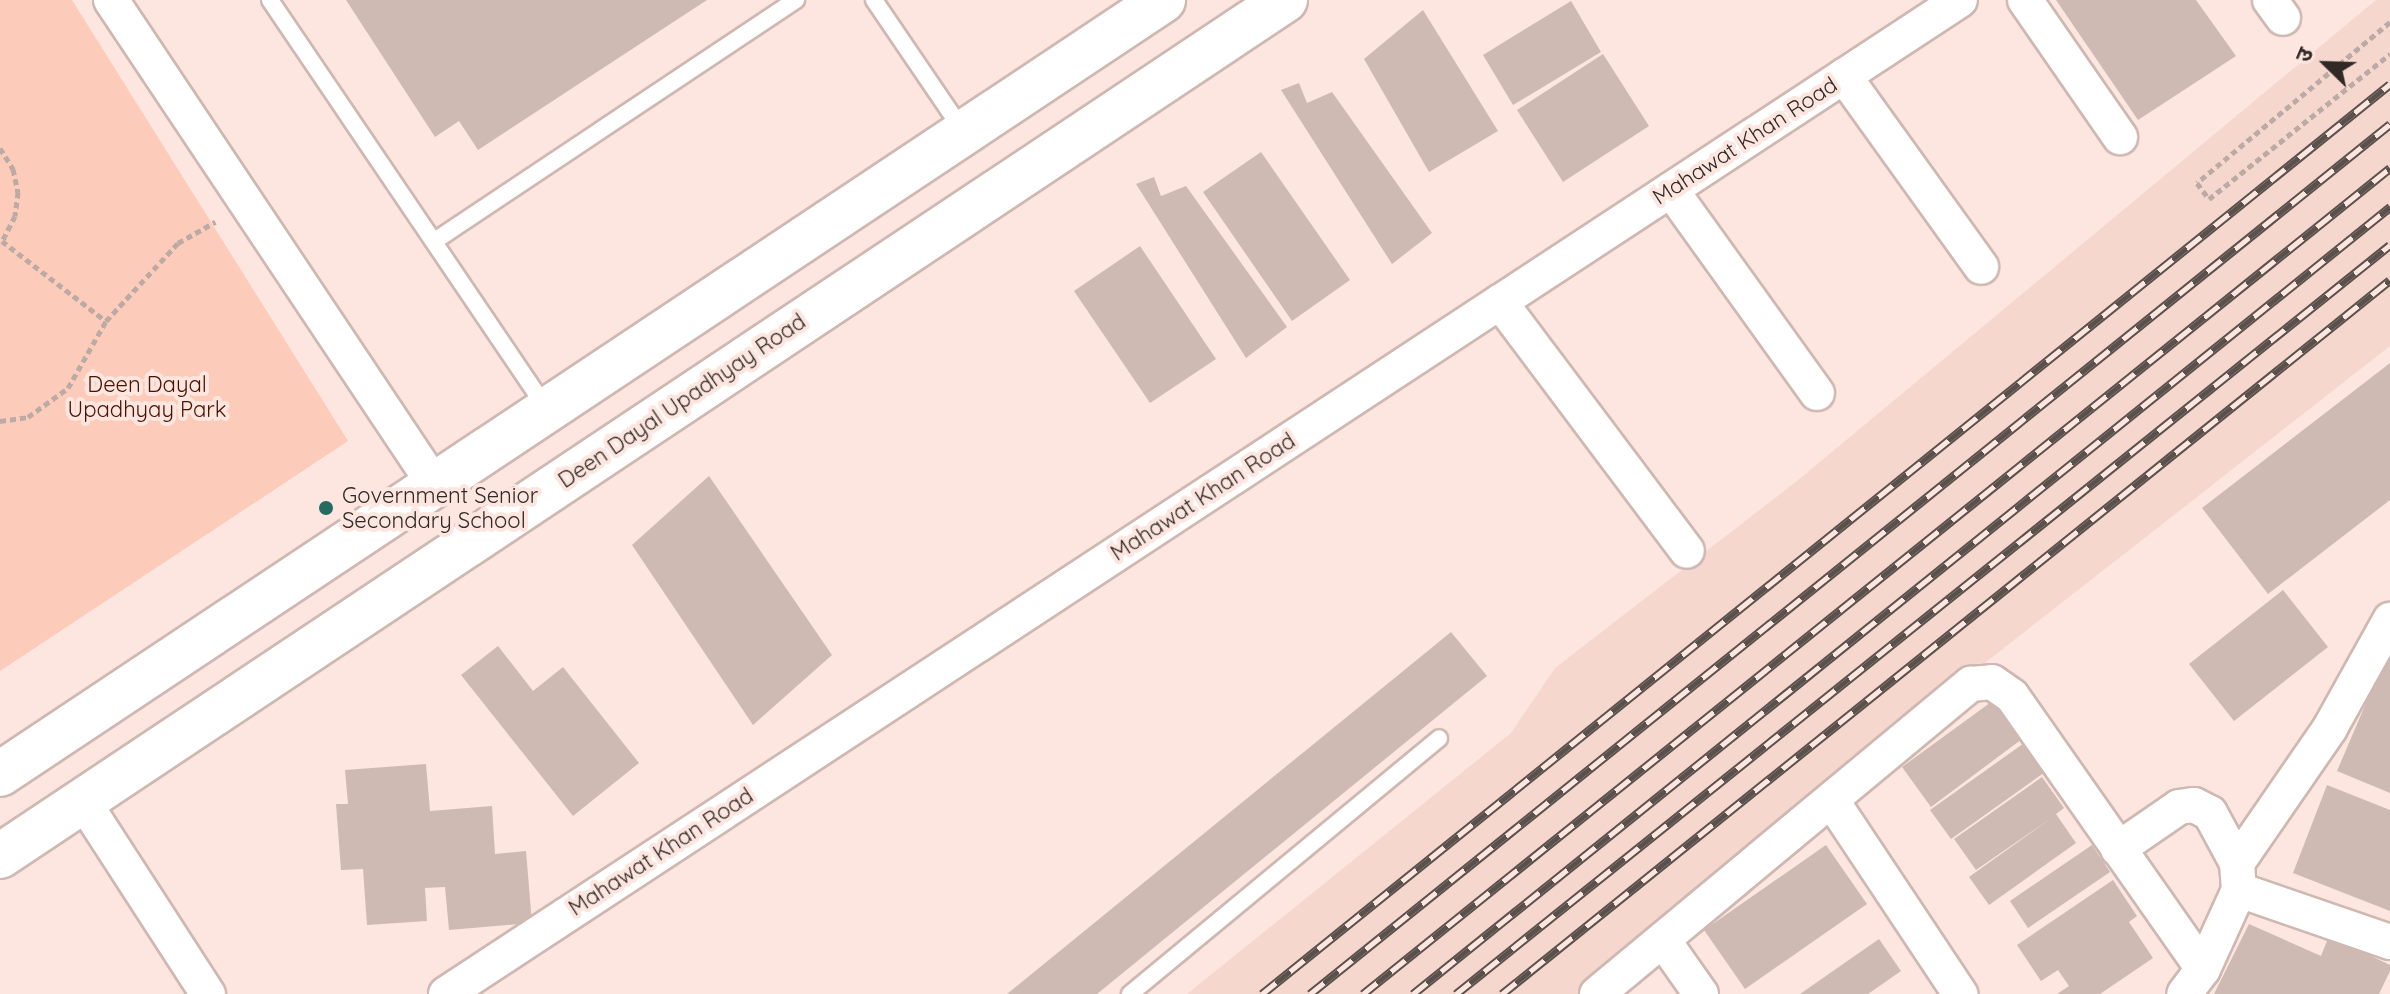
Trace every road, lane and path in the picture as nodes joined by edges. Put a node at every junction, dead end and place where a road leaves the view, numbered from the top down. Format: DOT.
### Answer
graph roads {
  1 [pos="111,0"];
  2 [pos="270,0"];
  3 [pos="796,0"];
  4 [pos="874,0"];
  5 [pos="1285,0"];
  6 [pos="1960,0"];
  7 [pos="2025,0"];
  8 [pos="1146,5"];
  9 [pos="2390,22"];
  10 [pos="2390,54"];
  11 [pos="1844,76"];
  12 [pos="963,133"];
  13 [pos="2120,137"];
  14 [pos="0,148"];
  15 [pos="1671,190"];
  16 [pos="247,203"];
  17 [pos="436,240"];
  18 [pos="1,242"];
  19 [pos="1981,267"];
  20 [pos="1500,302"];
  21 [pos="106,321"];
  22 [pos="1817,393"];
  23 [pos="547,409"];
  24 [pos="0,421"];
  25 [pos="434,484"];
  26 [pos="1687,551"];
  27 [pos="2390,620"];
  28 [pos="1439,738"];
  29 [pos="0,774"];
  30 [pos="83,801"];
  31 [pos="1832,801"];
  32 [pos="2118,849"];
  33 [pos="0,856"];
  34 [pos="2238,876"];
  35 [pos="1663,940"];
  36 [pos="2390,942"];
  37 [pos="2194,981"];
  38 [pos="452,992"];
  39 [pos="208,994"];
  40 [pos="1130,994"];
  41 [pos="1597,994"];
  42 [pos="1701,994"];
  43 [pos="1960,994"];
  1 -- 16 [label="street"];
  2 -- 17 [label="lane"];
  3 -- 17 [label="lane"];
  4 -- 12 [label="lane"];
  5 -- 30 [label="main road, Deen Dayal Upadhyay Road"];
  6 -- 11 [label="street, Mahawat Khan Road"];
  7 -- 13 [label="street"];
  8 -- 12 [label="main road"];
  9 -- 10 [label="path"];
  11 -- 15 [label="street, Mahawat Khan Road"];
  11 -- 19 [label="street"];
  12 -- 23 [label="main road"];
  14 -- 18 [label="path"];
  15 -- 20 [label="street, Mahawat Khan Road"];
  15 -- 22 [label="street"];
  16 -- 21 [label="path"];
  16 -- 25 [label="street"];
  17 -- 23 [label="lane"];
  18 -- 21 [label="path"];
  20 -- 26 [label="street"];
  20 -- 38 [label="street, Mahawat Khan Road"];
  21 -- 24 [label="path"];
  23 -- 25 [label="main road"];
  25 -- 29 [label="main road"];
  27 -- 34 [label="street"];
  28 -- 40 [label="lane"];
  30 -- 33 [label="main road, Deen Dayal Upadhyay Road"];
  30 -- 39 [label="street"];
  31 -- 32 [label="street"];
  31 -- 35 [label="street"];
  31 -- 43 [label="street"];
  32 -- 34 [label="street"];
  32 -- 37 [label="street"];
  34 -- 36 [label="street"];
  34 -- 37 [label="street"];
  35 -- 41 [label="street"];
  35 -- 42 [label="street"];
}
